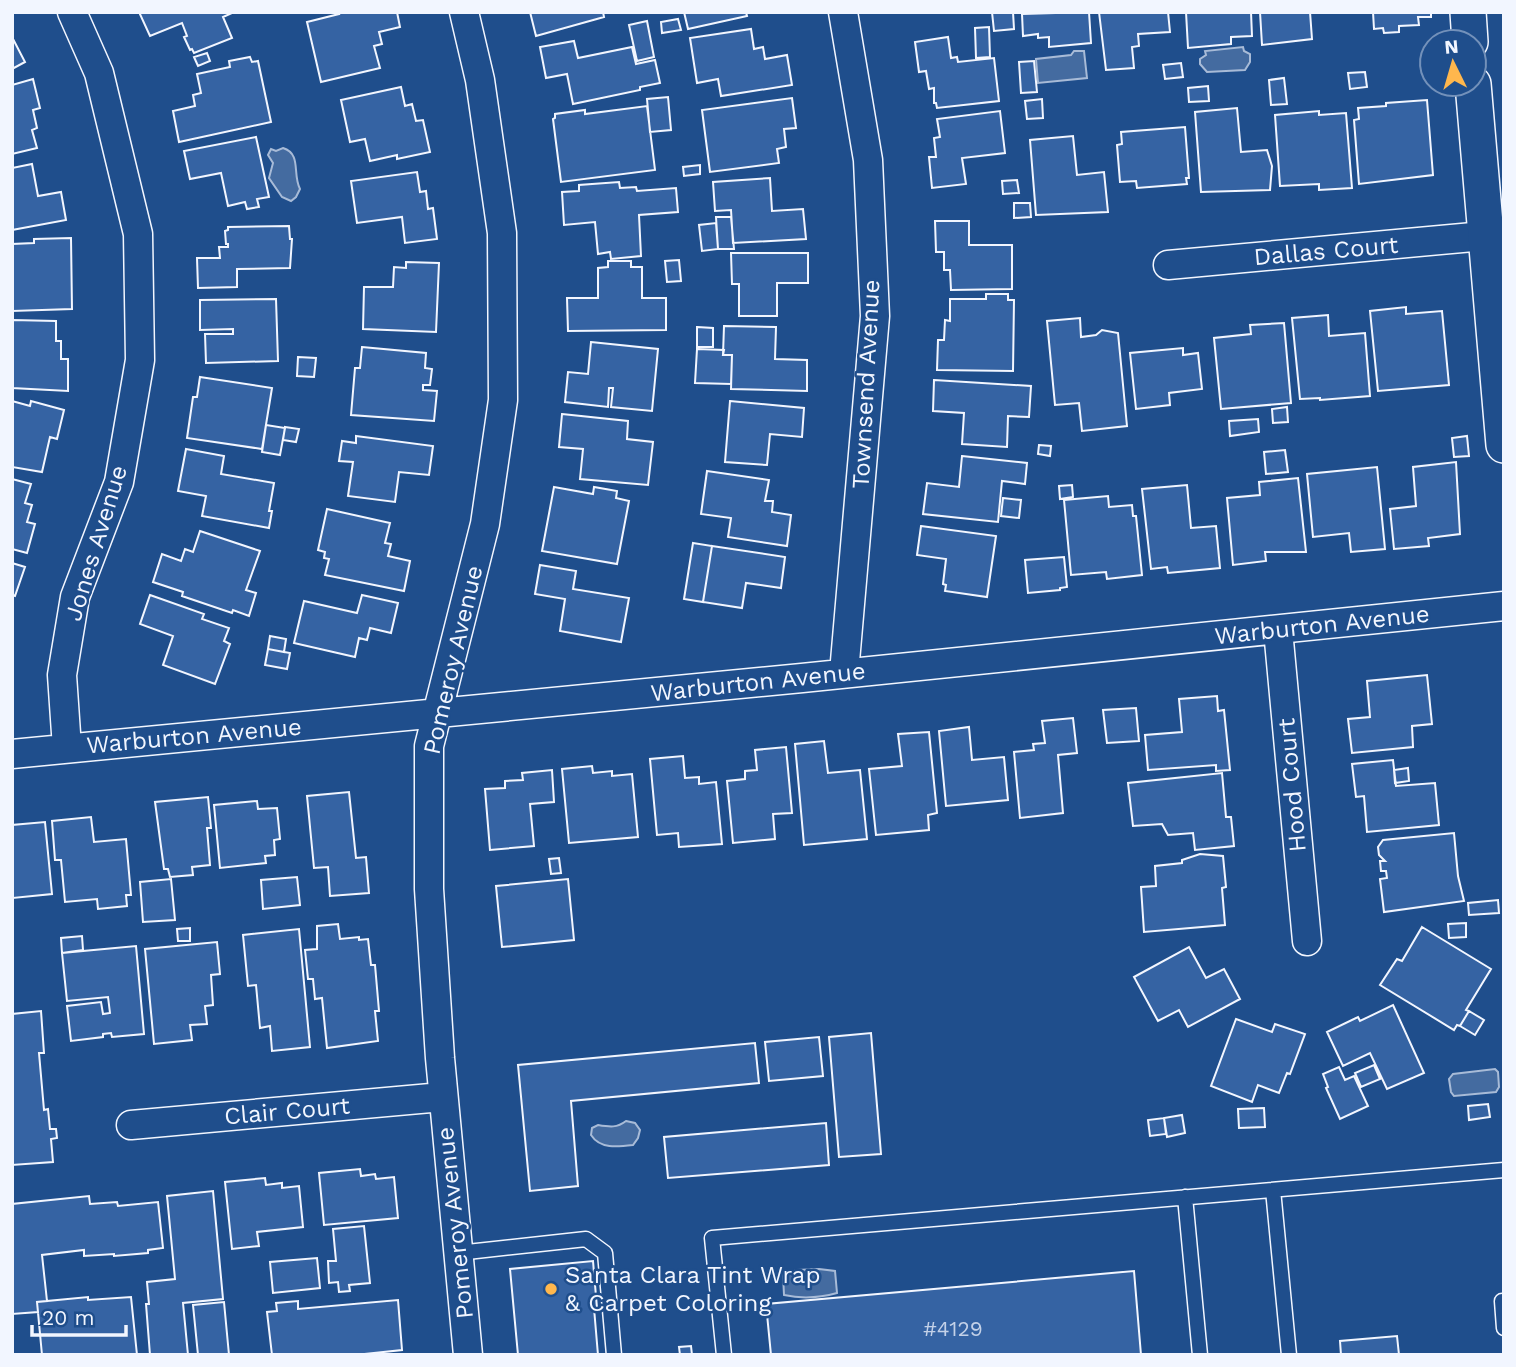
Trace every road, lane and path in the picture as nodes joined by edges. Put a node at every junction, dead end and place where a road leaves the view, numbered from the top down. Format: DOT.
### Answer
graph roads {
  1 [pos="72,12"];
  2 [pos="464,12"];
  3 [pos="843,12"];
  4 [pos="1474,98"];
  5 [pos="1484,236"];
  6 [pos="1168,265"];
  7 [pos="1504,445"];
  8 [pos="1504,606"];
  9 [pos="1278,630"];
  10 [pos="844,673"];
  11 [pos="438,713"];
  12 [pos="68,748"];
  13 [pos="12,754"];
  14 [pos="1307,941"];
  15 [pos="442,1097"];
  16 [pos="131,1125"];
  17 [pos="1504,1170"];
  18 [pos="1273,1190"];
  19 [pos="1185,1197"];
  20 [pos="458,1253"];
  21 [pos="1504,1301"];
  22 [pos="1504,1328"];
  23 [pos="468,1355"];
  24 [pos="614,1355"];
  25 [pos="724,1355"];
  26 [pos="1200,1355"];
  27 [pos="1289,1355"];
  1 -- 12 [label="street, Jones Avenue"];
  2 -- 11 [label="street, Pomeroy Avenue"];
  3 -- 10 [label="street, Townsend Avenue"];
  4 -- 5 [label="street"];
  5 -- 6 [label="street, Dallas Court"];
  5 -- 7 [label="street"];
  8 -- 9 [label="street, Warburton Avenue"];
  9 -- 10 [label="street, Warburton Avenue"];
  9 -- 14 [label="street, Hood Court"];
  10 -- 11 [label="street, Warburton Avenue"];
  11 -- 12 [label="street, Warburton Avenue"];
  11 -- 15 [label="street, Pomeroy Avenue"];
  12 -- 13 [label="street, Warburton Avenue"];
  15 -- 16 [label="street, Clair Court"];
  15 -- 20 [label="street, Pomeroy Avenue"];
  17 -- 18 [label="lane"];
  18 -- 19 [label="lane"];
  18 -- 27 [label="lane"];
  19 -- 25 [label="lane"];
  19 -- 26 [label="lane"];
  20 -- 23 [label="street, Pomeroy Avenue"];
  20 -- 24 [label="lane"];
  21 -- 22 [label="lane"];
}
